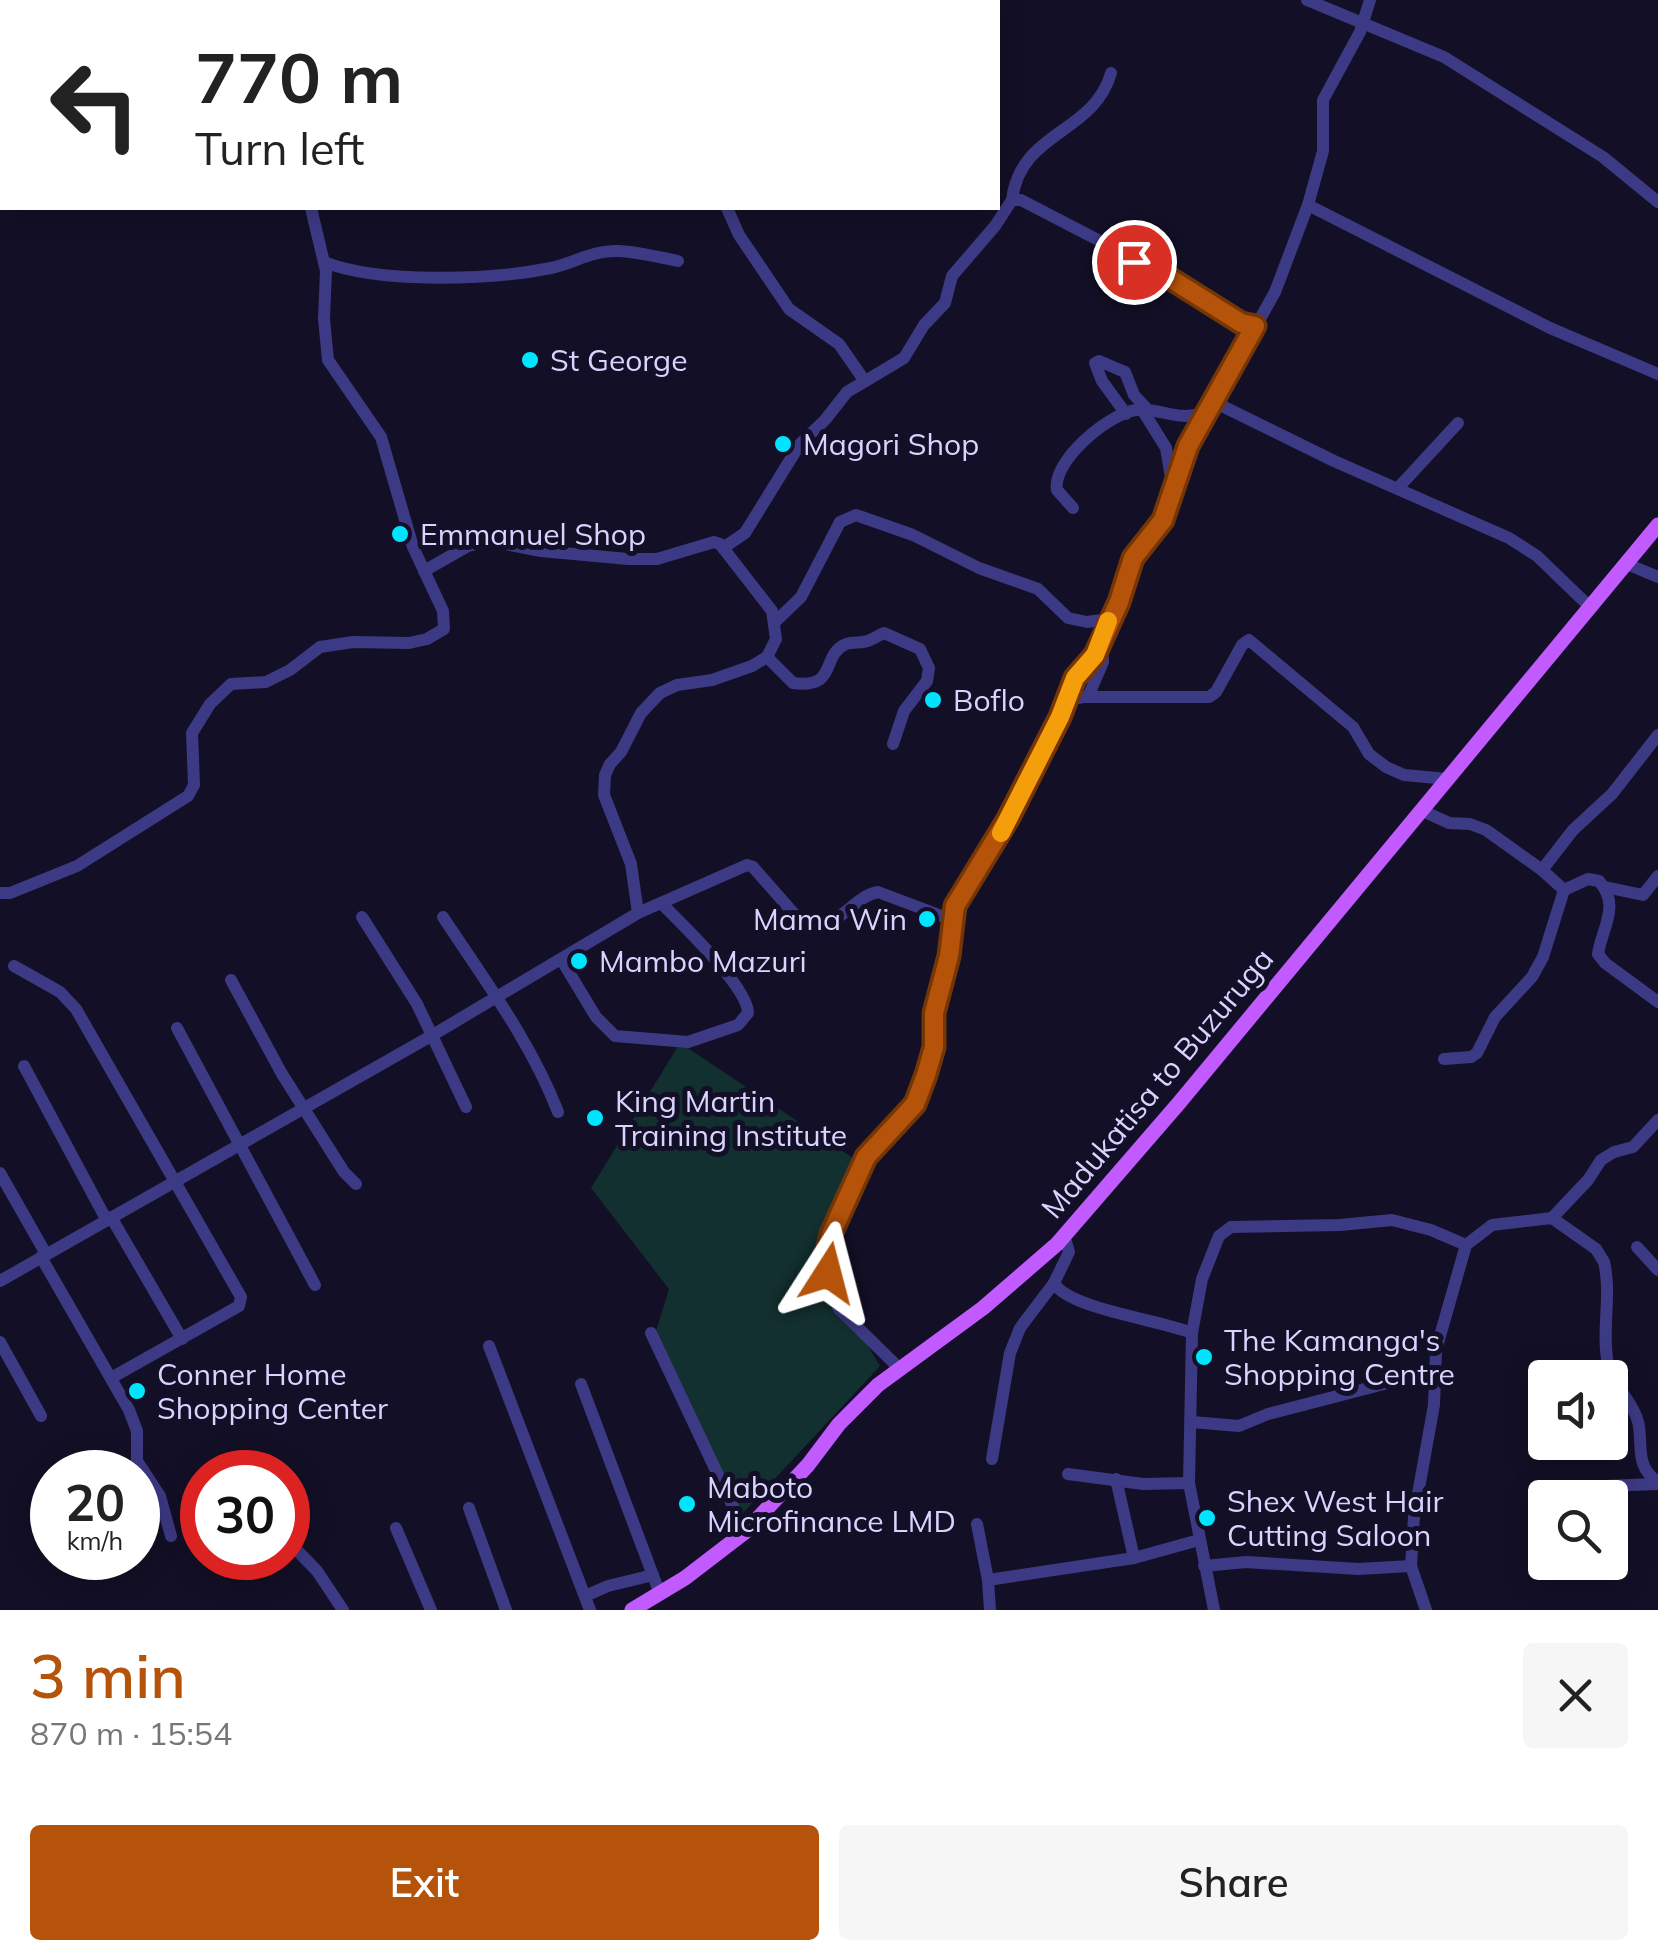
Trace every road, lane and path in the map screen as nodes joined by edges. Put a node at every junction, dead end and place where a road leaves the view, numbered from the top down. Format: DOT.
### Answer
graph roads {
  1 [pos="1307,0"];
  2 [pos="1370,0"];
  3 [pos="1362,23"];
  4 [pos="1111,73"];
  5 [pos="1012,200"];
  6 [pos="1658,202"];
  7 [pos="1308,205"];
  8 [pos="311,210"];
  9 [pos="728,210"];
  10 [pos="678,260"];
  11 [pos="324,262"];
  12 [pos="1255,326"];
  13 [pos="1658,374"];
  14 [pos="864,380"];
  15 [pos="1211,406"];
  16 [pos="1146,411"];
  17 [pos="1126,414"];
  18 [pos="1458,423"];
  19 [pos="1398,488"];
  20 [pos="1173,492"];
  21 [pos="1074,508"];
  22 [pos="1658,525"];
  23 [pos="724,548"];
  24 [pos="1627,564"];
  25 [pos="424,572"];
  26 [pos="1658,577"];
  27 [pos="1590,608"];
  28 [pos="1109,619"];
  29 [pos="776,622"];
  30 [pos="1101,638"];
  31 [pos="767,657"];
  32 [pos="1088,697"];
  33 [pos="1066,700"];
  34 [pos="1658,735"];
  35 [pos="893,744"];
  36 [pos="1448,779"];
  37 [pos="1422,811"];
  38 [pos="1542,870"];
  39 [pos="1658,876"];
  40 [pos="1605,888"];
  41 [pos="1564,890"];
  42 [pos="0,892"];
  43 [pos="661,902"];
  44 [pos="638,913"];
  45 [pos="362,917"];
  46 [pos="443,917"];
  47 [pos="956,921"];
  48 [pos="561,959"];
  49 [pos="14,966"];
  50 [pos="230,980"];
  51 [pos="496,996"];
  52 [pos="1658,1002"];
  53 [pos="177,1028"];
  54 [pos="431,1036"];
  55 [pos="1444,1059"];
  56 [pos="24,1066"];
  57 [pos="303,1108"];
  58 [pos="466,1108"];
  59 [pos="558,1112"];
  60 [pos="1658,1120"];
  61 [pos="238,1143"];
  62 [pos="0,1173"];
  63 [pos="174,1180"];
  64 [pos="356,1184"];
  65 [pos="109,1218"];
  66 [pos="1552,1218"];
  67 [pos="1064,1235"];
  68 [pos="1466,1245"];
  69 [pos="1637,1247"];
  70 [pos="44,1256"];
  71 [pos="1658,1270"];
  72 [pos="0,1281"];
  73 [pos="1054,1283"];
  74 [pos="315,1285"];
  75 [pos="652,1332"];
  76 [pos="1192,1333"];
  77 [pos="182,1339"];
  78 [pos="0,1342"];
  79 [pos="489,1346"];
  80 [pos="900,1369"];
  81 [pos="1434,1371"];
  82 [pos="112,1378"];
  83 [pos="581,1384"];
  84 [pos="41,1416"];
  85 [pos="1192,1422"];
  86 [pos="992,1459"];
  87 [pos="1068,1474"];
  88 [pos="1116,1479"];
  89 [pos="1189,1482"];
  90 [pos="1658,1483"];
  91 [pos="1628,1484"];
  92 [pos="469,1508"];
  93 [pos="977,1524"];
  94 [pos="396,1528"];
  95 [pos="745,1532"];
  96 [pos="170,1536"];
  97 [pos="1198,1540"];
  98 [pos="1134,1558"];
  99 [pos="310,1564"];
  100 [pos="1204,1566"];
  101 [pos="1411,1566"];
  102 [pos="653,1575"];
  103 [pos="988,1580"];
  104 [pos="660,1594"];
  105 [pos="588,1603"];
  106 [pos="343,1610"];
  107 [pos="431,1610"];
  108 [pos="506,1610"];
  109 [pos="632,1610"];
  110 [pos="990,1610"];
  111 [pos="1214,1610"];
  112 [pos="1426,1610"];
  1 -- 3 [label="street"];
  2 -- 3 [label="street"];
  3 -- 6 [label="street"];
  3 -- 7 [label="street"];
  4 -- 5 [label="street"];
  5 -- 12 [label="street"];
  5 -- 14 [label="street"];
  7 -- 12 [label="street"];
  7 -- 13 [label="street"];
  8 -- 11 [label="street"];
  9 -- 14 [label="street"];
  10 -- 11 [label="street"];
  11 -- 25 [label="street"];
  12 -- 15 [label="street"];
  14 -- 23 [label="street"];
  15 -- 16 [label="street"];
  15 -- 19 [label="street"];
  15 -- 20 [label="street"];
  16 -- 17 [label="street"];
  16 -- 17 [label="street"];
  16 -- 20 [label="street"];
  17 -- 21 [label="street"];
  18 -- 19 [label="street"];
  19 -- 27 [label="street"];
  20 -- 28 [label="street"];
  22 -- 24 [label="main road, Madukatisa to Buzuruga"];
  23 -- 25 [label="street"];
  23 -- 29 [label="street"];
  24 -- 26 [label="street"];
  24 -- 27 [label="main road, Madukatisa to Buzuruga"];
  25 -- 42 [label="street"];
  27 -- 36 [label="main road, Madukatisa to Buzuruga"];
  28 -- 29 [label="street"];
  28 -- 30 [label="street"];
  29 -- 31 [label="street"];
  30 -- 32 [label="street"];
  30 -- 33 [label="street"];
  31 -- 35 [label="street"];
  31 -- 44 [label="street"];
  32 -- 33 [label="street"];
  32 -- 36 [label="street"];
  33 -- 47 [label="street"];
  34 -- 38 [label="street"];
  36 -- 37 [label="main road, Madukatisa to Buzuruga"];
  37 -- 38 [label="street"];
  37 -- 67 [label="main road, Madukatisa to Buzuruga"];
  38 -- 41 [label="street"];
  39 -- 40 [label="street"];
  40 -- 41 [label="street"];
  40 -- 52 [label="street"];
  41 -- 55 [label="street"];
  43 -- 44 [label="street"];
  43 -- 47 [label="street"];
  43 -- 48 [label="street"];
  44 -- 48 [label="street"];
  45 -- 54 [label="street"];
  46 -- 51 [label="street"];
  47 -- 80 [label="street"];
  48 -- 51 [label="street"];
  49 -- 63 [label="street"];
  50 -- 57 [label="street"];
  51 -- 54 [label="street"];
  51 -- 59 [label="street"];
  53 -- 61 [label="street"];
  54 -- 57 [label="street"];
  54 -- 58 [label="street"];
  56 -- 65 [label="street"];
  57 -- 61 [label="street"];
  57 -- 64 [label="street"];
  60 -- 66 [label="street"];
  61 -- 63 [label="street"];
  61 -- 74 [label="street"];
  62 -- 70 [label="street"];
  63 -- 65 [label="street"];
  63 -- 77 [label="street"];
  65 -- 70 [label="street"];
  65 -- 77 [label="street"];
  66 -- 68 [label="street"];
  66 -- 90 [label="street"];
  67 -- 73 [label="street"];
  67 -- 80 [label="main road, Madukatisa to Buzuruga"];
  68 -- 76 [label="street"];
  68 -- 81 [label="street"];
  69 -- 71 [label="street"];
  70 -- 72 [label="street"];
  70 -- 82 [label="street"];
  73 -- 76 [label="street"];
  73 -- 86 [label="street"];
  75 -- 95 [label="street"];
  76 -- 85 [label="street"];
  77 -- 82 [label="street"];
  78 -- 84 [label="street"];
  79 -- 105 [label="street"];
  80 -- 95 [label="main road, Madukatisa to Buzuruga"];
  81 -- 85 [label="street"];
  81 -- 101 [label="street"];
  82 -- 96 [label="street"];
  83 -- 102 [label="street"];
  85 -- 89 [label="street"];
  87 -- 88 [label="street"];
  88 -- 89 [label="street"];
  88 -- 98 [label="street"];
  89 -- 97 [label="street"];
  90 -- 91 [label="street"];
  92 -- 108 [label="street"];
  93 -- 103 [label="street"];
  94 -- 107 [label="street"];
  95 -- 104 [label="main road, Madukatisa to Buzuruga"];
  97 -- 98 [label="street"];
  97 -- 100 [label="street"];
  98 -- 103 [label="street"];
  99 -- 106 [label="street"];
  100 -- 101 [label="street"];
  100 -- 111 [label="street"];
  101 -- 112 [label="street"];
  102 -- 104 [label="street"];
  102 -- 105 [label="street"];
  103 -- 110 [label="street"];
  104 -- 109 [label="main road, Madukatisa to Buzuruga"];
}
